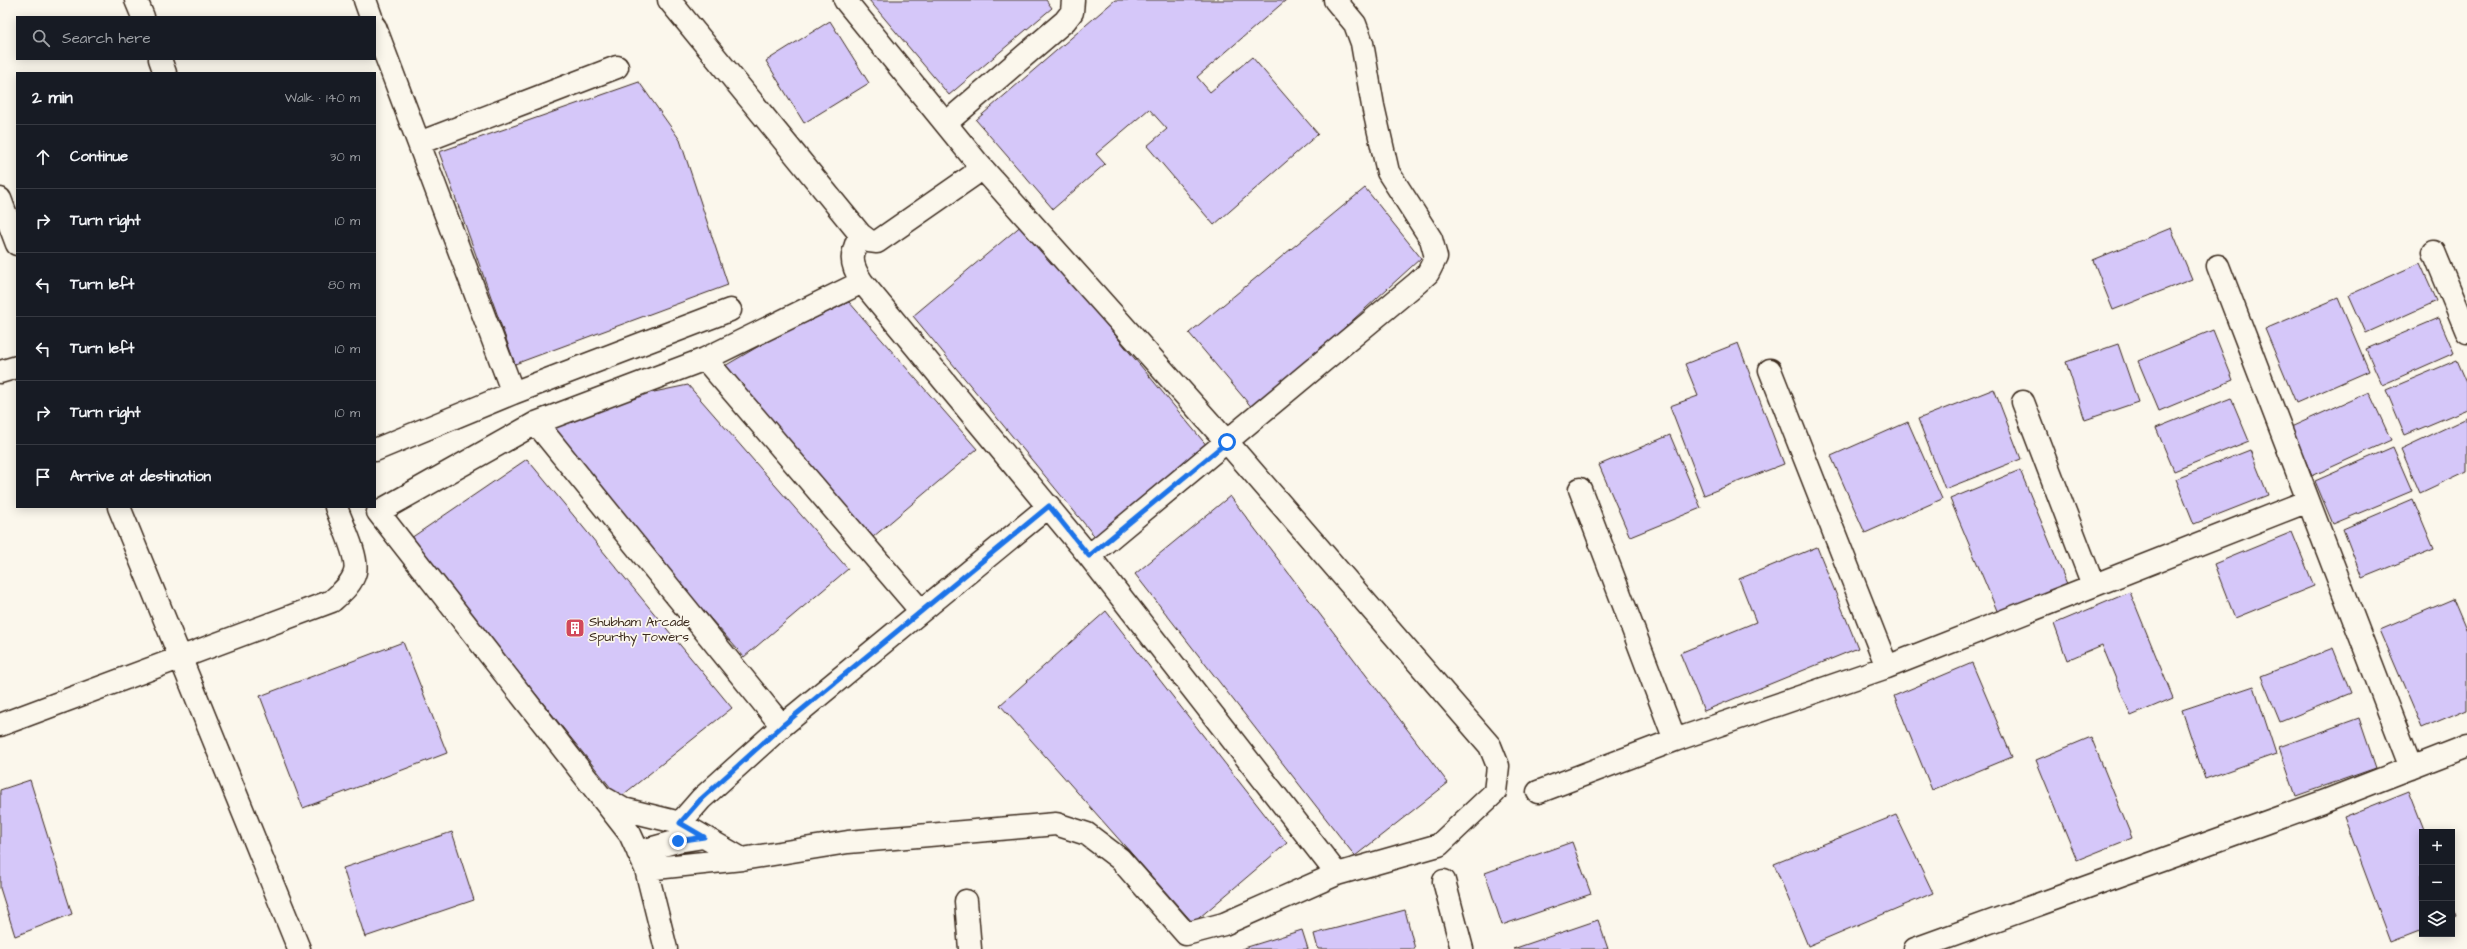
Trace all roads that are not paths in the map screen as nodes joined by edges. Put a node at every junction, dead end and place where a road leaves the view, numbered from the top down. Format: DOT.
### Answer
graph roads {
  1 [pos="136,0"];
  2 [pos="365,0"];
  3 [pos="669,0"];
  4 [pos="844,0"];
  5 [pos="1335,0"];
  6 [pos="1074,1"];
  7 [pos="143,16"];
  8 [pos="371,16"];
  9 [pos="376,33"];
  10 [pos="160,60"];
  11 [pos="617,67"];
  12 [pos="165,72"];
  13 [pos="383,73"];
  14 [pos="946,122"];
  15 [pos="419,143"];
  16 [pos="976,161"];
  17 [pos="0,199"];
  18 [pos="860,234"];
  19 [pos="16,241"];
  20 [pos="2434,252"];
  21 [pos="2218,266"];
  22 [pos="862,282"];
  23 [pos="730,310"];
  24 [pos="2467,332"];
  25 [pos="705,358"];
  26 [pos="16,367"];
  27 [pos="1770,370"];
  28 [pos="0,372"];
  29 [pos="513,393"];
  30 [pos="2023,402"];
  31 [pos="536,423"];
  32 [pos="1227,442"];
  33 [pos="376,450"];
  34 [pos="1580,489"];
  35 [pos="2308,500"];
  36 [pos="1049,506"];
  37 [pos="119,508"];
  38 [pos="336,508"];
  39 [pos="1089,556"];
  40 [pos="2093,585"];
  41 [pos="921,610"];
  42 [pos="179,659"];
  43 [pos="1887,667"];
  44 [pos="0,725"];
  45 [pos="782,726"];
  46 [pos="1675,740"];
  47 [pos="2467,746"];
  48 [pos="2411,768"];
  49 [pos="1538,792"];
  50 [pos="600,796"];
  51 [pos="680,823"];
  52 [pos="704,837"];
  53 [pos="742,859"];
  54 [pos="642,860"];
  55 [pos="1337,874"];
  56 [pos="1444,881"];
  57 [pos="966,902"];
  58 [pos="299,949"];
  59 [pos="666,949"];
  60 [pos="970,949"];
  61 [pos="1462,949"];
  62 [pos="1915,949"];
  1 -- 7 [label="street"];
  2 -- 8 [label="street"];
  3 -- 18 [label="street"];
  4 -- 14 [label="street"];
  5 -- 32 [label="street"];
  6 -- 14 [label="street"];
  9 -- 13 [label="street"];
  10 -- 12 [label="street"];
  11 -- 15 [label="street"];
  13 -- 15 [label="street"];
  14 -- 16 [label="street"];
  15 -- 29 [label="street"];
  16 -- 18 [label="street"];
  16 -- 32 [label="street"];
  17 -- 19 [label="street"];
  18 -- 22 [label="street"];
  20 -- 24 [label="street"];
  21 -- 35 [label="street"];
  22 -- 25 [label="street"];
  22 -- 36 [label="street"];
  23 -- 29 [label="street"];
  25 -- 31 [label="street"];
  25 -- 41 [label="street"];
  26 -- 28 [label="street"];
  27 -- 43 [label="street"];
  29 -- 33 [label="street"];
  30 -- 40 [label="street"];
  31 -- 45 [label="street"];
  31 -- 50 [label="street"];
  32 -- 39 [label="street"];
  32 -- 55 [label="street"];
  34 -- 46 [label="street"];
  35 -- 40 [label="street"];
  35 -- 48 [label="street"];
  36 -- 39 [label="street"];
  36 -- 41 [label="street"];
  37 -- 42 [label="street"];
  38 -- 42 [label="street"];
  39 -- 55 [label="street"];
  40 -- 43 [label="street"];
  41 -- 45 [label="street"];
  42 -- 44 [label="street"];
  42 -- 58 [label="street"];
  43 -- 46 [label="street"];
  45 -- 51 [label="street"];
  46 -- 49 [label="street"];
  47 -- 48 [label="street"];
  48 -- 62 [label="street"];
  50 -- 51 [label="street"];
  50 -- 54 [label="street"];
  51 -- 52 [label="street"];
  52 -- 53 [label="street"];
  52 -- 54 [label="street"];
  53 -- 54 [label="street"];
  53 -- 55 [label="street"];
  54 -- 59 [label="street"];
  56 -- 61 [label="street"];
  57 -- 60 [label="street"];
}
